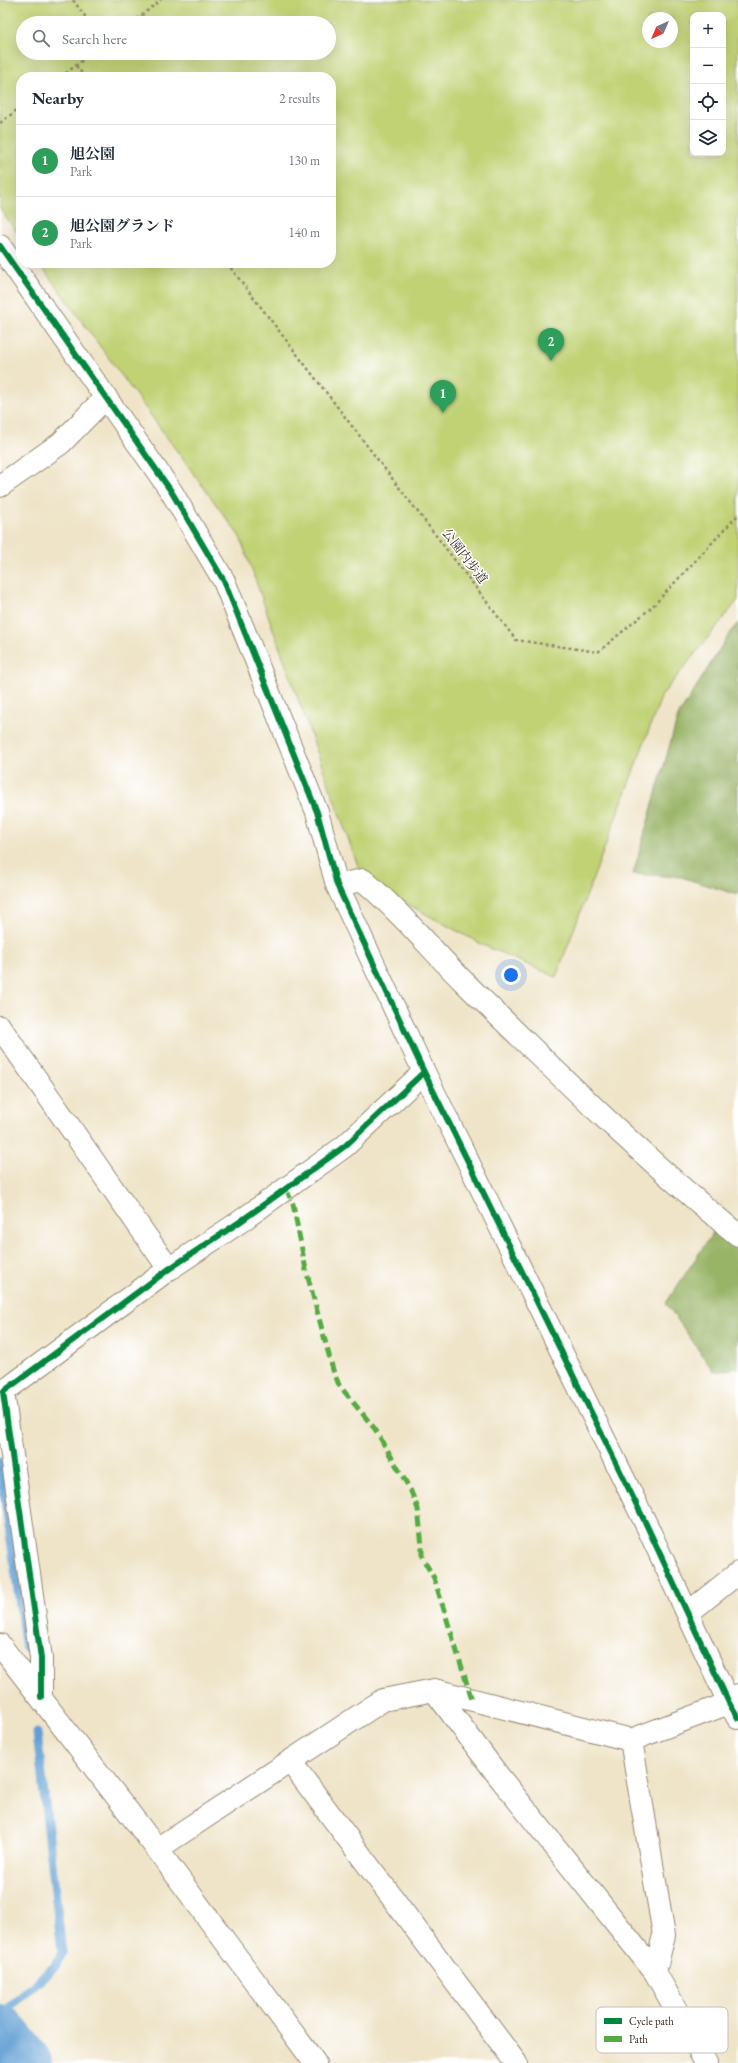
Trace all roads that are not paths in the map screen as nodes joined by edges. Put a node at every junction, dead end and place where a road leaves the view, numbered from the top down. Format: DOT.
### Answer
graph roads {
  1 [pos="0,246"];
  2 [pos="106,397"];
  3 [pos="0,486"];
  4 [pos="337,885"];
  5 [pos="0,1028"];
  6 [pos="424,1072"];
  7 [pos="738,1235"];
  8 [pos="169,1269"];
  9 [pos="738,1573"];
  10 [pos="688,1613"];
  11 [pos="0,1645"];
  12 [pos="434,1690"];
  13 [pos="41,1697"];
  14 [pos="735,1705"];
  15 [pos="631,1740"];
  16 [pos="290,1761"];
  17 [pos="157,1848"];
  18 [pos="655,1972"];
  19 [pos="675,2007"];
  20 [pos="700,2053"];
  21 [pos="315,2063"];
  22 [pos="516,2063"];
  23 [pos="706,2063"];
  1 -- 2 [label="street"];
  2 -- 3 [label="street"];
  2 -- 4 [label="street"];
  4 -- 6 [label="street"];
  4 -- 7 [label="street"];
  5 -- 8 [label="street"];
  6 -- 8 [label="street"];
  6 -- 10 [label="street"];
  8 -- 13 [label="street"];
  9 -- 10 [label="street"];
  10 -- 14 [label="street"];
  11 -- 13 [label="street"];
  12 -- 15 [label="street"];
  12 -- 16 [label="street"];
  12 -- 18 [label="street"];
  13 -- 17 [label="street"];
  14 -- 15 [label="street"];
  15 -- 18 [label="street"];
  16 -- 17 [label="street"];
  16 -- 22 [label="street"];
  17 -- 21 [label="street"];
  18 -- 19 [label="street"];
  20 -- 23 [label="street"];
}
